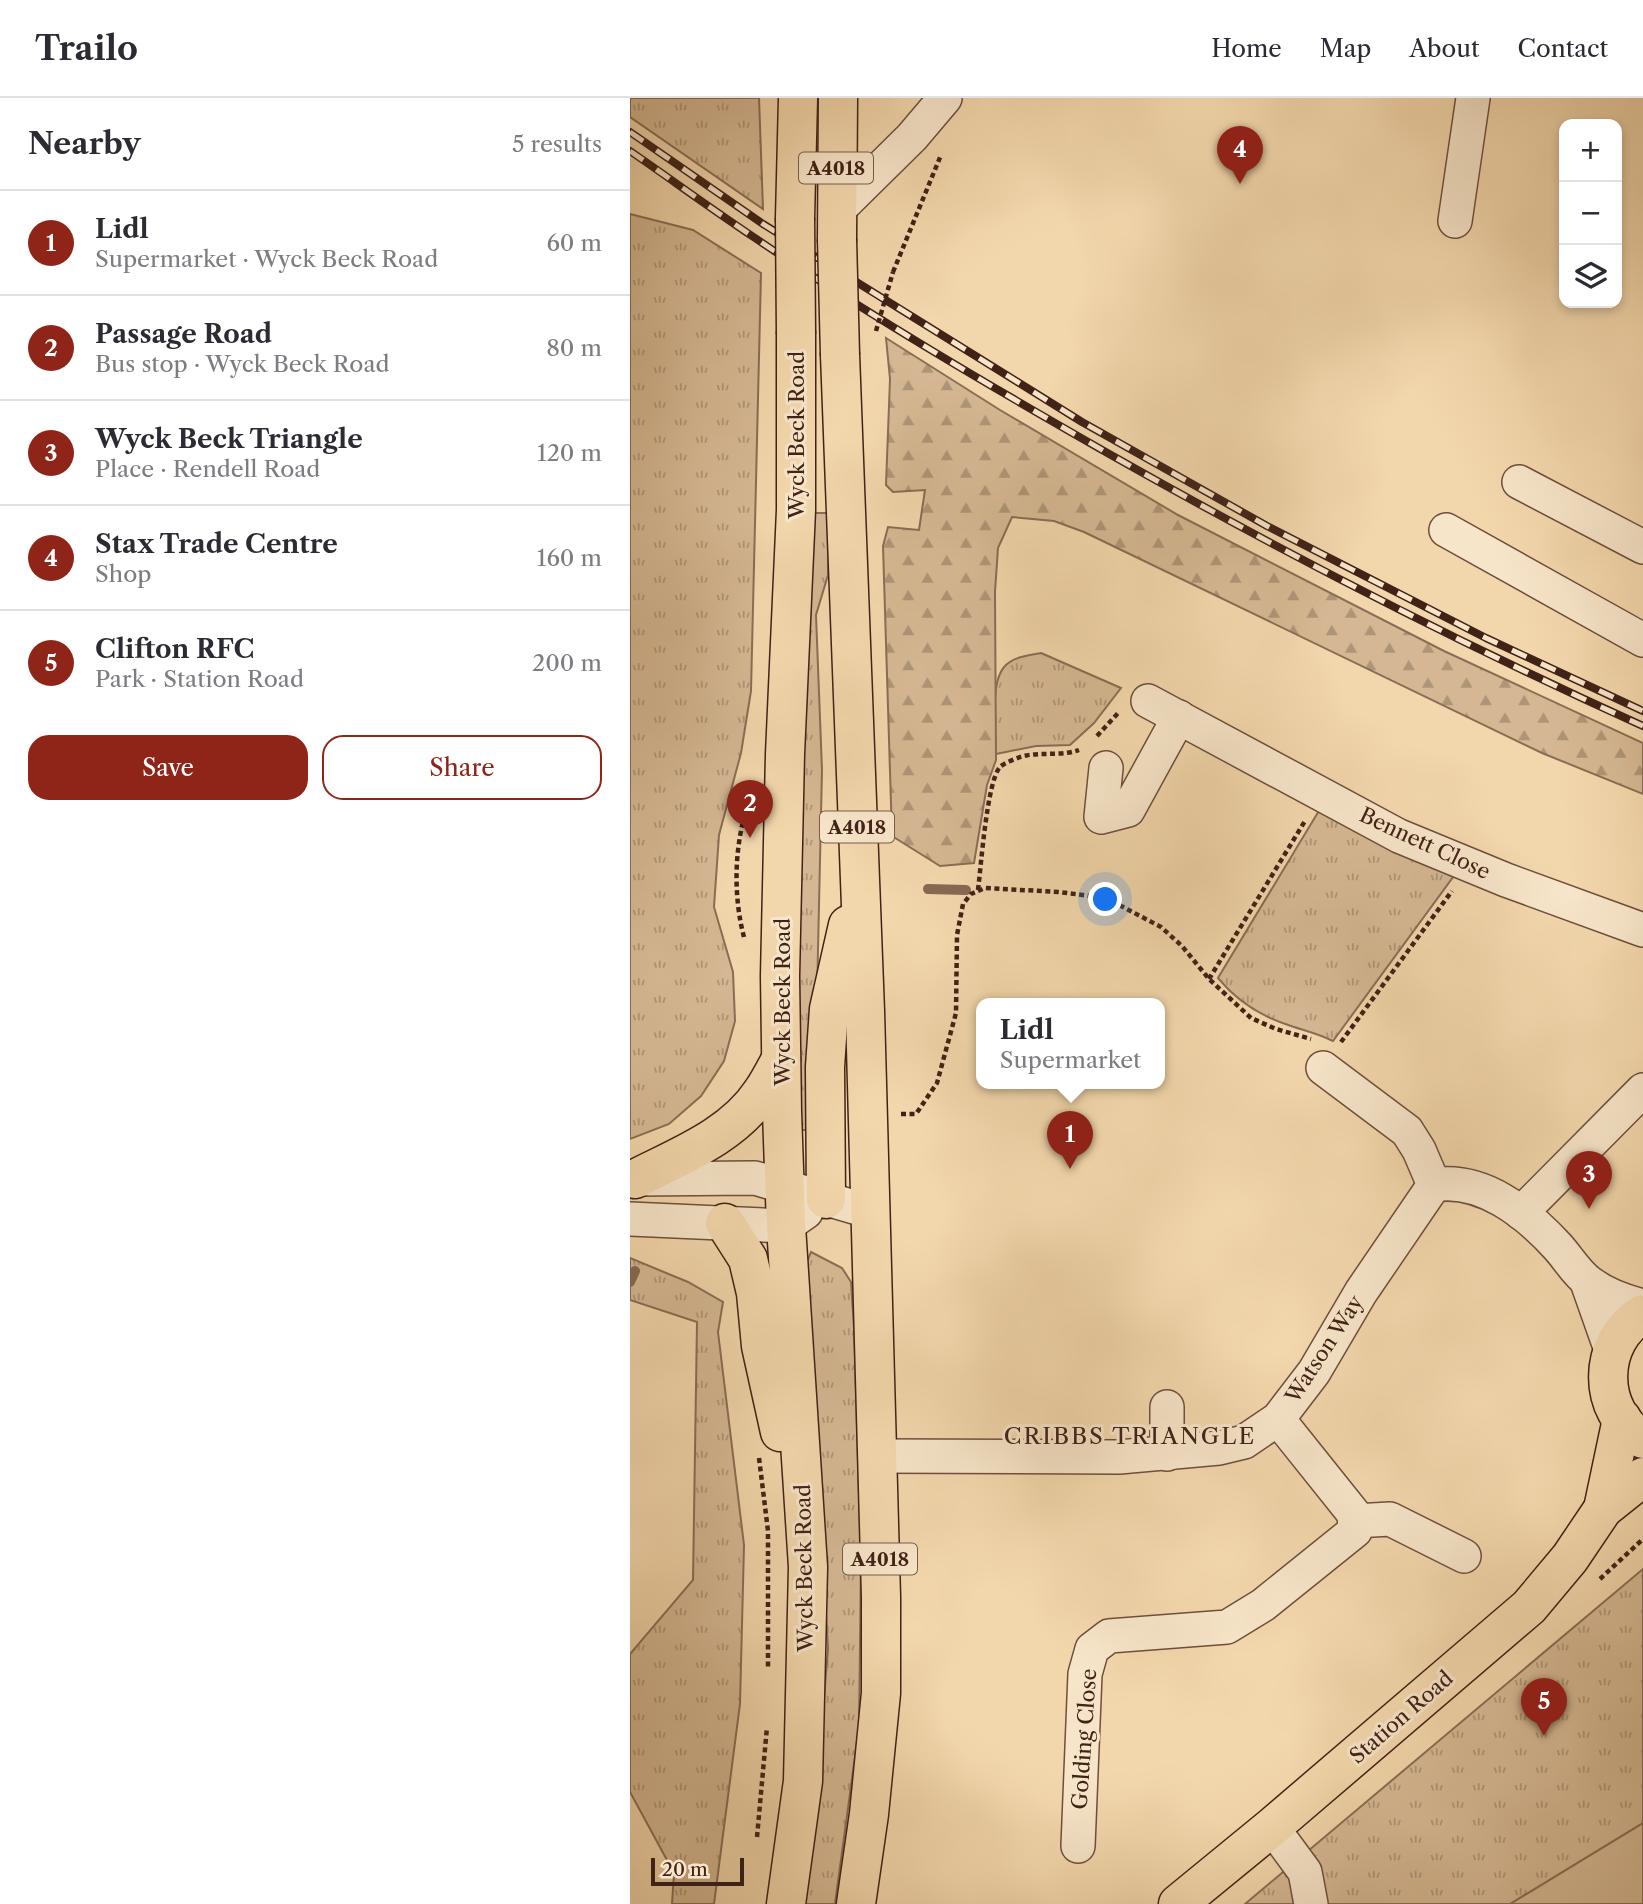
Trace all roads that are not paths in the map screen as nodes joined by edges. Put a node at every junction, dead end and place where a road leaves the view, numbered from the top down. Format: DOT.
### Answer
graph roads {
  1 [pos="799,98"];
  2 [pos="838,98"];
  3 [pos="944,98"];
  4 [pos="1473,98"];
  5 [pos="1455,221"];
  6 [pos="836,225"];
  7 [pos="1519,482"];
  8 [pos="1446,530"];
  9 [pos="1643,547"];
  10 [pos="1643,640"];
  11 [pos="1148,701"];
  12 [pos="1179,717"];
  13 [pos="1094,752"];
  14 [pos="859,876"];
  15 [pos="1643,930"];
  16 [pos="781,1059"];
  17 [pos="1328,1060"];
  18 [pos="1643,1090"];
  19 [pos="633,1179"];
  20 [pos="1434,1185"];
  21 [pos="785,1187"];
  22 [pos="826,1199"];
  23 [pos="871,1212"];
  24 [pos="1521,1213"];
  25 [pos="630,1219"];
  26 [pos="725,1223"];
  27 [pos="786,1226"];
  28 [pos="1587,1282"];
  29 [pos="1643,1306"];
  30 [pos="1643,1314"];
  31 [pos="1611,1350"];
  32 [pos="1167,1408"];
  33 [pos="1278,1419"];
  34 [pos="1632,1429"];
  35 [pos="1167,1454"];
  36 [pos="878,1456"];
  37 [pos="1643,1477"];
  38 [pos="1603,1509"];
  39 [pos="1354,1521"];
  40 [pos="806,1532"];
  41 [pos="1464,1556"];
  42 [pos="1272,1827"];
  43 [pos="1078,1846"];
  44 [pos="786,1904"];
  45 [pos="856,1904"];
  46 [pos="1178,1904"];
  47 [pos="1311,1904"];
  1 -- 16 [label="main road, Wyck Beck Road / A4018, bridge"];
  2 -- 6 [label="main road, Wyck Beck Road / A4018"];
  3 -- 6 [label="street"];
  4 -- 5 [label="street"];
  6 -- 14 [label="main road, Wyck Beck Road / A4018, bridge"];
  7 -- 9 [label="street"];
  8 -- 10 [label="street"];
  11 -- 12 [label="street, Bennett Close"];
  12 -- 13 [label="street"];
  12 -- 15 [label="street, Bennett Close"];
  14 -- 22 [label="main road"];
  14 -- 23 [label="main road, Wyck Beck Road / A4018"];
  16 -- 19 [label="main road"];
  16 -- 21 [label="main road, Wyck Beck Road / A4018"];
  17 -- 20 [label="street"];
  18 -- 24 [label="street"];
  19 -- 21 [label="street"];
  20 -- 24 [label="street"];
  20 -- 33 [label="street, Watson Way"];
  21 -- 22 [label="street"];
  21 -- 27 [label="main road, Wyck Beck Road / A4018"];
  22 -- 23 [label="street"];
  22 -- 27 [label="street"];
  23 -- 36 [label="main road, Wyck Beck Road / A4018"];
  24 -- 28 [label="street"];
  25 -- 26 [label="street"];
  26 -- 27 [label="street"];
  26 -- 40 [label="main road"];
  27 -- 40 [label="main road, Wyck Beck Road / A4018"];
  28 -- 29 [label="street"];
  28 -- 31 [label="street"];
  30 -- 31 [label="main road"];
  31 -- 34 [label="main road, Station Road"];
  32 -- 35 [label="street"];
  33 -- 35 [label="street, Watson Way"];
  33 -- 39 [label="street"];
  34 -- 38 [label="main road, Station Road"];
  35 -- 36 [label="street, Watson Way"];
  36 -- 45 [label="main road, Wyck Beck Road / A4018"];
  37 -- 38 [label="main road, Station Road"];
  38 -- 42 [label="main road, Station Road"];
  39 -- 41 [label="street"];
  39 -- 43 [label="street, Golding Close"];
  40 -- 44 [label="main road, Wyck Beck Road / A4018"];
  42 -- 46 [label="main road, Station Road"];
  42 -- 47 [label="street"];
}
